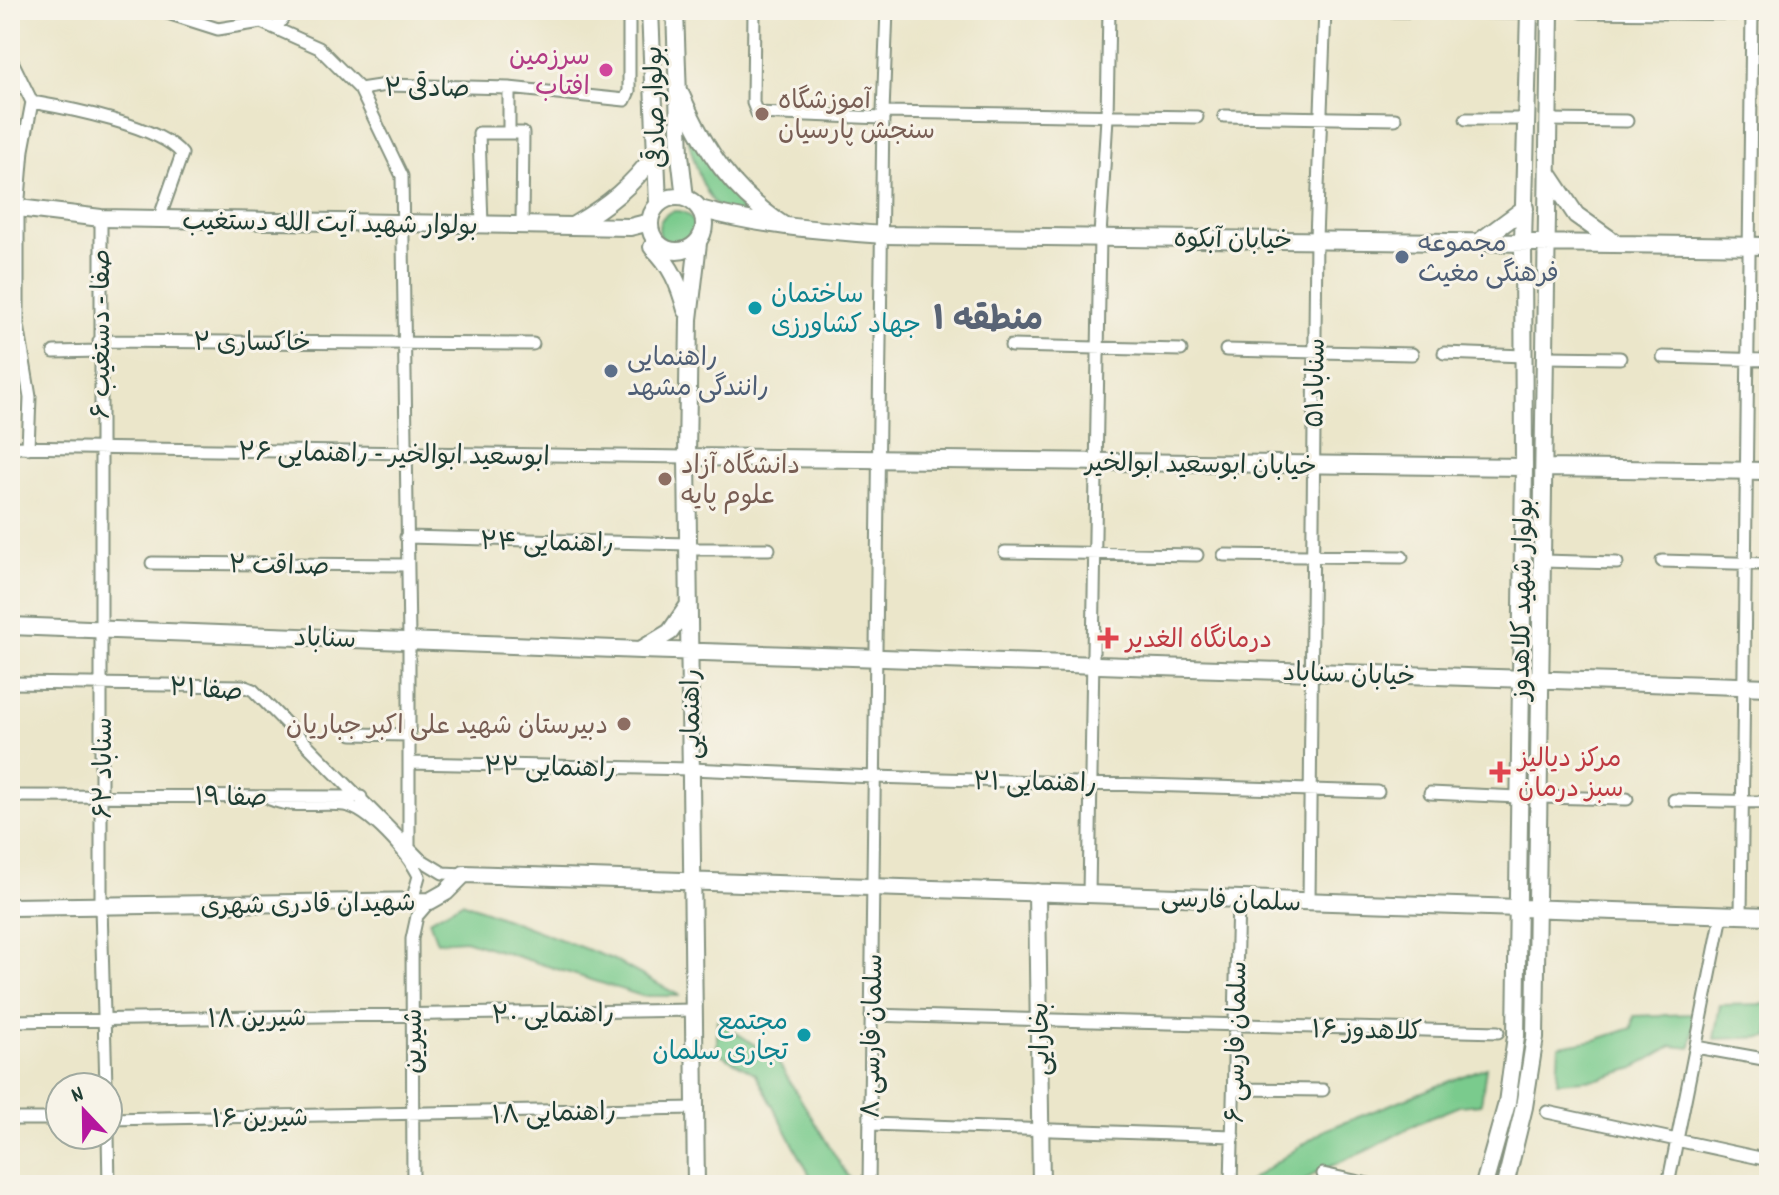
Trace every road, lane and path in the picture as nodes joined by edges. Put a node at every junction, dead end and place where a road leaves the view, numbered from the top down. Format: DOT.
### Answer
graph roads {
  1 [pos="158,10"];
  2 [pos="288,10"];
  3 [pos="629,10"];
  4 [pos="650,10"];
  5 [pos="675,10"];
  6 [pos="754,10"];
  7 [pos="887,10"];
  8 [pos="1109,10"];
  9 [pos="1324,10"];
  10 [pos="1550,10"];
  11 [pos="1522,12"];
  12 [pos="1581,12"];
  13 [pos="1752,12"];
  14 [pos="1769,14"];
  15 [pos="277,27"];
  16 [pos="10,57"];
  17 [pos="677,86"];
  18 [pos="509,88"];
  19 [pos="360,89"];
  20 [pos="32,102"];
  21 [pos="883,115"];
  22 [pos="1224,116"];
  23 [pos="1107,117"];
  24 [pos="1197,117"];
  25 [pos="1322,119"];
  26 [pos="1395,119"];
  27 [pos="1466,119"];
  28 [pos="1527,119"];
  29 [pos="1548,120"];
  30 [pos="1627,121"];
  31 [pos="509,132"];
  32 [pos="655,154"];
  33 [pos="1548,173"];
  34 [pos="685,198"];
  35 [pos="658,204"];
  36 [pos="14,208"];
  37 [pos="1525,208"];
  38 [pos="700,209"];
  39 [pos="101,218"];
  40 [pos="159,219"];
  41 [pos="650,222"];
  42 [pos="403,223"];
  43 [pos="482,225"];
  44 [pos="522,225"];
  45 [pos="573,226"];
  46 [pos="630,227"];
  47 [pos="788,228"];
  48 [pos="882,235"];
  49 [pos="1100,236"];
  50 [pos="1316,238"];
  51 [pos="1479,242"];
  52 [pos="698,243"];
  53 [pos="1523,243"];
  54 [pos="1546,243"];
  55 [pos="1617,244"];
  56 [pos="1750,246"];
  57 [pos="1769,246"];
  58 [pos="689,319"];
  59 [pos="14,325"];
  60 [pos="404,342"];
  61 [pos="533,344"];
  62 [pos="100,346"];
  63 [pos="1011,346"];
  64 [pos="1099,348"];
  65 [pos="1181,350"];
  66 [pos="1226,350"];
  67 [pos="54,352"];
  68 [pos="1315,352"];
  69 [pos="1444,353"];
  70 [pos="1412,354"];
  71 [pos="1524,356"];
  72 [pos="1546,357"];
  73 [pos="1663,357"];
  74 [pos="1620,358"];
  75 [pos="1769,360"];
  76 [pos="1749,361"];
  77 [pos="10,447"];
  78 [pos="28,448"];
  79 [pos="100,449"];
  80 [pos="406,453"];
  81 [pos="687,457"];
  82 [pos="879,460"];
  83 [pos="1097,462"];
  84 [pos="1314,465"];
  85 [pos="1524,467"];
  86 [pos="1544,468"];
  87 [pos="1747,471"];
  88 [pos="1769,471"];
  89 [pos="406,537"];
  90 [pos="688,547"];
  91 [pos="769,549"];
  92 [pos="1005,552"];
  93 [pos="1095,553"];
  94 [pos="1197,555"];
  95 [pos="1224,555"];
  96 [pos="1402,557"];
  97 [pos="1313,558"];
  98 [pos="1542,561"];
  99 [pos="1662,561"];
  100 [pos="152,563"];
  101 [pos="1617,563"];
  102 [pos="1746,564"];
  103 [pos="1769,564"];
  104 [pos="407,565"];
  105 [pos="689,605"];
  106 [pos="10,626"];
  107 [pos="102,629"];
  108 [pos="409,639"];
  109 [pos="641,650"];
  110 [pos="690,652"];
  111 [pos="876,658"];
  112 [pos="1093,665"];
  113 [pos="1311,672"];
  114 [pos="1519,678"];
  115 [pos="1539,679"];
  116 [pos="10,683"];
  117 [pos="103,683"];
  118 [pos="1744,686"];
  119 [pos="1769,687"];
  120 [pos="352,734"];
  121 [pos="409,735"];
  122 [pos="409,763"];
  123 [pos="691,769"];
  124 [pos="874,777"];
  125 [pos="1091,783"];
  126 [pos="1310,788"];
  127 [pos="1378,792"];
  128 [pos="1430,793"];
  129 [pos="102,795"];
  130 [pos="10,796"];
  131 [pos="262,796"];
  132 [pos="361,797"];
  133 [pos="1518,797"];
  134 [pos="1540,797"];
  135 [pos="1627,799"];
  136 [pos="1674,800"];
  137 [pos="1743,801"];
  138 [pos="1769,802"];
  139 [pos="409,846"];
  140 [pos="464,874"];
  141 [pos="693,881"];
  142 [pos="873,887"];
  143 [pos="1037,892"];
  144 [pos="1089,894"];
  145 [pos="1238,899"];
  146 [pos="412,901"];
  147 [pos="430,901"];
  148 [pos="1309,901"];
  149 [pos="101,906"];
  150 [pos="10,907"];
  151 [pos="1518,908"];
  152 [pos="1536,909"];
  153 [pos="1722,915"];
  154 [pos="1741,915"];
  155 [pos="1769,916"];
  156 [pos="694,1010"];
  157 [pos="411,1015"];
  158 [pos="871,1015"];
  159 [pos="103,1019"];
  160 [pos="1039,1020"];
  161 [pos="10,1021"];
  162 [pos="1235,1027"];
  163 [pos="1498,1032"];
  164 [pos="1696,1047"];
  165 [pos="1769,1060"];
  166 [pos="105,1071"];
  167 [pos="1234,1089"];
  168 [pos="1323,1090"];
  169 [pos="695,1108"];
  170 [pos="1547,1112"];
  171 [pos="412,1115"];
  172 [pos="10,1119"];
  173 [pos="44,1119"];
  174 [pos="124,1119"];
  175 [pos="870,1124"];
  176 [pos="1040,1130"];
  177 [pos="1233,1136"];
  178 [pos="1677,1141"];
  179 [pos="108,1151"];
  180 [pos="1769,1160"];
  181 [pos="1323,1174"];
  182 [pos="109,1185"];
  183 [pos="413,1185"];
  184 [pos="696,1185"];
  185 [pos="869,1185"];
  186 [pos="1041,1185"];
  187 [pos="1231,1185"];
  188 [pos="1373,1185"];
  189 [pos="1484,1185"];
  190 [pos="1505,1185"];
  191 [pos="1668,1185"];
  1 -- 15 [label="street, صادقی ۲"];
  2 -- 15 [label="street"];
  3 -- 18 [label="street, صادقی ۲"];
  4 -- 32 [label="main road, بولوار صادقی"];
  5 -- 17 [label="main road, بولوار صادقی"];
  6 -- 21 [label="street"];
  7 -- 21 [label="street, سلمان فارسی ۸"];
  8 -- 23 [label="street"];
  9 -- 11 [label="street"];
  9 -- 25 [label="street, سناباد۵۱"];
  10 -- 29 [label="main road, بولوار شهید کلاهدوز"];
  11 -- 28 [label="main road, بولوار شهید کلاهدوز"];
  12 -- 13 [label="street"];
  13 -- 14 [label="street"];
  13 -- 56 [label="street"];
  15 -- 19 [label="street, صادقی ۲"];
  16 -- 20 [label="street"];
  17 -- 34 [label="main road, بولوار صادقی"];
  17 -- 47 [label="main road"];
  18 -- 19 [label="street, صادقی ۲"];
  18 -- 31 [label="street"];
  19 -- 42 [label="street"];
  20 -- 36 [label="street"];
  20 -- 40 [label="street"];
  21 -- 23 [label="street"];
  21 -- 48 [label="street, سلمان فارسی ۸"];
  22 -- 25 [label="street"];
  23 -- 24 [label="street"];
  23 -- 49 [label="street"];
  25 -- 26 [label="street"];
  25 -- 50 [label="street, سناباد۵۱"];
  27 -- 28 [label="street"];
  28 -- 37 [label="main road, بولوار شهید کلاهدوز"];
  29 -- 30 [label="street"];
  29 -- 33 [label="main road, بولوار شهید کلاهدوز"];
  31 -- 43 [label="street"];
  31 -- 44 [label="street"];
  32 -- 35 [label="main road, بولوار صادقی"];
  32 -- 45 [label="main road"];
  33 -- 54 [label="main road, بولوار شهید کلاهدوز"];
  33 -- 55 [label="main road"];
  34 -- 35 [label="main road"];
  34 -- 38 [label="main road"];
  35 -- 41 [label="main road"];
  36 -- 39 [label="main road, بولوار شهید آیت الله دستغیب"];
  36 -- 59 [label="street"];
  37 -- 51 [label="main road"];
  37 -- 53 [label="main road, بولوار شهید کلاهدوز"];
  38 -- 47 [label="main road, خیابان آبکوه"];
  38 -- 52 [label="main road"];
  39 -- 40 [label="main road, بولوار شهید آیت الله دستغیب"];
  39 -- 62 [label="street, صفا - دستغیب ۶"];
  40 -- 42 [label="main road, بولوار شهید آیت الله دستغیب"];
  41 -- 46 [label="main road, بولوار شهید آیت الله دستغیب"];
  41 -- 52 [label="main road"];
  42 -- 43 [label="main road, بولوار شهید آیت الله دستغیب"];
  42 -- 60 [label="street"];
  43 -- 44 [label="main road, بولوار شهید آیت الله دستغیب"];
  44 -- 45 [label="main road, بولوار شهید آیت الله دستغیب"];
  45 -- 46 [label="main road, بولوار شهید آیت الله دستغیب"];
  46 -- 58 [label="main road"];
  47 -- 48 [label="main road, خیابان آبکوه"];
  48 -- 49 [label="main road, خیابان آبکوه"];
  48 -- 82 [label="street, سلمان فارسی ۸"];
  49 -- 50 [label="main road, خیابان آبکوه"];
  49 -- 64 [label="street"];
  50 -- 51 [label="main road, خیابان آبکوه"];
  50 -- 68 [label="street, سناباد۵۱"];
  51 -- 53 [label="main road, خیابان آبکوه"];
  52 -- 58 [label="main road, راهنمایی"];
  53 -- 54 [label="main road, خیابان آبکوه"];
  53 -- 71 [label="main road, بولوار شهید کلاهدوز"];
  54 -- 55 [label="main road, خیابان آبکوه"];
  54 -- 72 [label="main road, بولوار شهید کلاهدوز"];
  55 -- 56 [label="main road, خیابان آبکوه"];
  56 -- 57 [label="main road, خیابان آبکوه"];
  56 -- 76 [label="street"];
  58 -- 81 [label="main road, راهنمایی"];
  59 -- 78 [label="street"];
  60 -- 61 [label="street, خاکساری ۲"];
  60 -- 62 [label="street, خاکساری ۲"];
  60 -- 80 [label="street"];
  62 -- 67 [label="street, خاکساری ۲"];
  62 -- 79 [label="street, صفا - دستغیب ۶"];
  63 -- 64 [label="street"];
  64 -- 65 [label="street"];
  64 -- 83 [label="street"];
  66 -- 68 [label="street"];
  68 -- 70 [label="street"];
  68 -- 84 [label="street, سناباد۵۱"];
  69 -- 71 [label="street"];
  71 -- 85 [label="main road, بولوار شهید کلاهدوز"];
  72 -- 74 [label="street"];
  72 -- 86 [label="main road, بولوار شهید کلاهدوز"];
  73 -- 76 [label="street"];
  75 -- 76 [label="street"];
  76 -- 87 [label="street"];
  77 -- 78 [label="street, ابوسعید ابوالخیر - راهنمایی ۲۶"];
  78 -- 79 [label="street, ابوسعید ابوالخیر - راهنمایی ۲۶"];
  79 -- 80 [label="street, ابوسعید ابوالخیر - راهنمایی ۲۶"];
  79 -- 107 [label="street, صفا - دستغیب ۶"];
  80 -- 81 [label="street, ابوسعید ابوالخیر - راهنمایی ۲۶"];
  80 -- 89 [label="street"];
  81 -- 82 [label="main road, خیابان ابوسعید ابوالخیر"];
  81 -- 90 [label="main road, راهنمایی"];
  82 -- 83 [label="main road, خیابان ابوسعید ابوالخیر"];
  82 -- 111 [label="street, سلمان فارسی ۸"];
  83 -- 84 [label="main road, خیابان ابوسعید ابوالخیر"];
  83 -- 93 [label="street"];
  84 -- 85 [label="main road, خیابان ابوسعید ابوالخیر"];
  84 -- 97 [label="street, سناباد۵۱"];
  85 -- 114 [label="main road, بولوار شهید کلاهدوز"];
  86 -- 87 [label="main road"];
  86 -- 98 [label="main road, بولوار شهید کلاهدوز"];
  87 -- 88 [label="main road"];
  87 -- 102 [label="street"];
  89 -- 90 [label="street, راهنمایی ۲۴"];
  89 -- 104 [label="street"];
  90 -- 91 [label="street, راهنمایی ۲۴"];
  90 -- 105 [label="main road, راهنمایی"];
  92 -- 93 [label="street"];
  93 -- 94 [label="street"];
  93 -- 112 [label="street"];
  95 -- 97 [label="street"];
  96 -- 97 [label="street"];
  97 -- 113 [label="street, سناباد۵۱"];
  98 -- 101 [label="street"];
  98 -- 115 [label="main road, بولوار شهید کلاهدوز"];
  99 -- 102 [label="street"];
  100 -- 104 [label="street, صداقت ۲"];
  102 -- 103 [label="street"];
  102 -- 118 [label="street"];
  104 -- 108 [label="street"];
  105 -- 109 [label="main road"];
  105 -- 110 [label="main road, راهنمایی"];
  106 -- 107 [label="main road, سناباد"];
  107 -- 108 [label="main road, سناباد"];
  107 -- 117 [label="street, سناباد ۶۲"];
  108 -- 109 [label="main road, سناباد"];
  108 -- 121 [label="street"];
  109 -- 110 [label="main road, خیابان سناباد"];
  110 -- 111 [label="main road, خیابان سناباد"];
  110 -- 123 [label="main road, راهنمایی"];
  111 -- 112 [label="main road, خیابان سناباد"];
  111 -- 124 [label="street, سلمان فارسی ۸"];
  112 -- 113 [label="main road, خیابان سناباد"];
  112 -- 125 [label="street"];
  113 -- 114 [label="main road, خیابان سناباد"];
  113 -- 126 [label="street, سناباد۵۱"];
  114 -- 115 [label="main road, خیابان سناباد"];
  114 -- 133 [label="main road, بولوار شهید کلاهدوز"];
  115 -- 118 [label="main road, خیابان سناباد"];
  115 -- 134 [label="main road, بولوار شهید کلاهدوز"];
  116 -- 117 [label="street, صفا ۲۱"];
  117 -- 129 [label="street, سناباد ۶۲"];
  117 -- 132 [label="street, صفا ۲۱"];
  118 -- 119 [label="main road, خیابان سناباد"];
  118 -- 137 [label="street"];
  120 -- 121 [label="street"];
  121 -- 122 [label="street"];
  122 -- 123 [label="street, راهنمایی ۲۲"];
  122 -- 139 [label="street"];
  123 -- 124 [label="street, راهنمایی ۲۱"];
  123 -- 141 [label="main road, راهنمایی"];
  124 -- 125 [label="street, راهنمایی ۲۱"];
  124 -- 142 [label="street, سلمان فارسی ۸"];
  125 -- 126 [label="street, راهنمایی ۲۱"];
  125 -- 144 [label="street"];
  126 -- 127 [label="street, راهنمایی ۲۱"];
  126 -- 148 [label="street, سناباد۵۱"];
  128 -- 133 [label="street"];
  129 -- 130 [label="street, صفا ۱۹"];
  129 -- 131 [label="street, صفا ۱۹"];
  129 -- 149 [label="street, سناباد ۶۲"];
  131 -- 132 [label="street, صفا ۱۹"];
  131 -- 146 [label="street"];
  132 -- 139 [label="street, صفا ۲۱"];
  133 -- 151 [label="main road, بولوار شهید کلاهدوز"];
  134 -- 135 [label="street"];
  134 -- 152 [label="main road, بولوار شهید کلاهدوز"];
  136 -- 137 [label="street"];
  137 -- 138 [label="street"];
  137 -- 154 [label="street"];
  139 -- 140 [label="street, صفا ۲۱"];
  140 -- 141 [label="main road"];
  140 -- 147 [label="main road, شهیدان قادری شهری"];
  141 -- 142 [label="main road, سلمان فارسی"];
  141 -- 156 [label="main road, راهنمایی"];
  142 -- 143 [label="main road, سلمان فارسی"];
  142 -- 158 [label="street, سلمان فارسی ۸"];
  143 -- 144 [label="main road, سلمان فارسی"];
  143 -- 160 [label="main road, بخارایی"];
  144 -- 145 [label="main road, سلمان فارسی"];
  145 -- 148 [label="main road, سلمان فارسی"];
  145 -- 162 [label="street, سلمان فارسی ۶"];
  146 -- 147 [label="main road, شهیدان قادری شهری"];
  146 -- 149 [label="main road, شهیدان قادری شهری"];
  147 -- 157 [label="street, شیرین"];
  148 -- 151 [label="main road, سلمان فارسی"];
  149 -- 150 [label="main road, شهیدان قادری شهری"];
  149 -- 159 [label="street, سناباد ۶۲"];
  151 -- 152 [label="main road, سلمان فارسی"];
  151 -- 189 [label="main road, بولوار شهید کلاهدوز"];
  152 -- 153 [label="main road, سلمان فارسی"];
  152 -- 190 [label="main road, بولوار شهید کلاهدوز"];
  153 -- 154 [label="main road, سلمان فارسی"];
  153 -- 164 [label="street"];
  154 -- 155 [label="main road, سلمان فارسی"];
  156 -- 157 [label="street, راهنمایی ۲۰"];
  156 -- 169 [label="main road, راهنمایی"];
  157 -- 159 [label="street, شیرین ۱۸"];
  157 -- 171 [label="street, شیرین"];
  158 -- 160 [label="street, کلاهدوز ۱۶"];
  158 -- 175 [label="street, سلمان فارسی ۸"];
  159 -- 161 [label="street, شیرین ۱۸"];
  159 -- 166 [label="street, سناباد ۶۲"];
  160 -- 162 [label="street, کلاهدوز ۱۶"];
  160 -- 176 [label="main road, بخارایی"];
  162 -- 163 [label="street, کلاهدوز ۱۶"];
  162 -- 167 [label="street, سلمان فارسی ۶"];
  164 -- 165 [label="street"];
  164 -- 178 [label="street"];
  167 -- 168 [label="street"];
  167 -- 177 [label="street, سلمان فارسی ۶"];
  169 -- 171 [label="street, راهنمایی ۱۸"];
  169 -- 184 [label="main road, راهنمایی"];
  170 -- 178 [label="street"];
  171 -- 174 [label="street, شیرین ۱۶"];
  171 -- 183 [label="street, شیرین"];
  172 -- 173 [label="street"];
  175 -- 176 [label="street"];
  175 -- 185 [label="street, سلمان فارسی ۸"];
  176 -- 177 [label="street"];
  176 -- 186 [label="main road, بخارایی"];
  177 -- 187 [label="street, سلمان فارسی ۶"];
  178 -- 180 [label="street"];
  178 -- 191 [label="street"];
  179 -- 182 [label="street"];
  181 -- 188 [label="street"];
}
